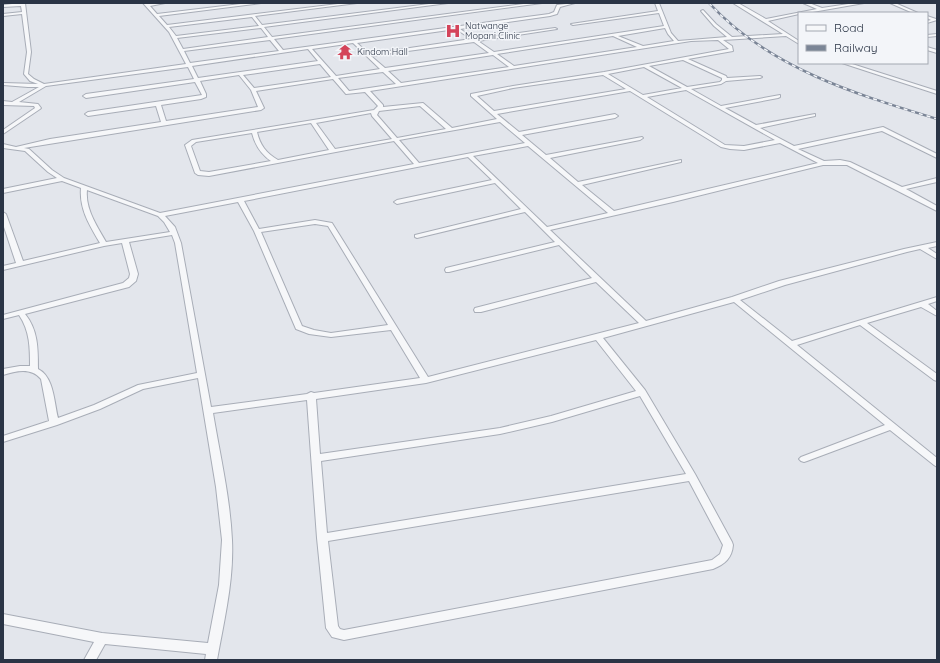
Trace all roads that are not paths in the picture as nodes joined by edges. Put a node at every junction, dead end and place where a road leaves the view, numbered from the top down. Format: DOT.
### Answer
graph roads {
  1 [pos="163,3"];
  2 [pos="259,3"];
  3 [pos="355,3"];
  4 [pos="446,3"];
  5 [pos="540,3"];
  6 [pos="552,3"];
  7 [pos="573,3"];
  8 [pos="657,3"];
  9 [pos="735,3"];
  10 [pos="805,3"];
  11 [pos="862,3"];
  12 [pos="892,3"];
  13 [pos="23,4"];
  14 [pos="146,4"];
  15 [pos="237,4"];
  16 [pos="3,6"];
  17 [pos="558,6"];
  18 [pos="823,10"];
  19 [pos="703,11"];
  20 [pos="911,11"];
  21 [pos="661,12"];
  22 [pos="808,12"];
  23 [pos="829,12"];
  24 [pos="904,12"];
  25 [pos="24,13"];
  26 [pos="798,13"];
  27 [pos="3,15"];
  28 [pos="156,15"];
  29 [pos="247,16"];
  30 [pos="253,16"];
  31 [pos="928,17"];
  32 [pos="765,20"];
  33 [pos="928,22"];
  34 [pos="572,24"];
  35 [pos="166,26"];
  36 [pos="261,26"];
  37 [pos="666,27"];
  38 [pos="457,28"];
  39 [pos="555,29"];
  40 [pos="785,35"];
  41 [pos="615,36"];
  42 [pos="176,37"];
  43 [pos="718,38"];
  44 [pos="731,38"];
  45 [pos="272,39"];
  46 [pos="474,40"];
  47 [pos="354,42"];
  48 [pos="678,42"];
  49 [pos="798,42"];
  50 [pos="641,47"];
  51 [pos="309,48"];
  52 [pos="182,50"];
  53 [pos="282,52"];
  54 [pos="492,53"];
  55 [pos="368,55"];
  56 [pos="684,59"];
  57 [pos="322,62"];
  58 [pos="847,64"];
  59 [pos="189,65"];
  60 [pos="644,65"];
  61 [pos="514,67"];
  62 [pos="383,70"];
  63 [pos="604,73"];
  64 [pos="240,74"];
  65 [pos="334,77"];
  66 [pos="760,77"];
  67 [pos="197,80"];
  68 [pos="725,80"];
  69 [pos="3,84"];
  70 [pos="46,85"];
  71 [pos="400,86"];
  72 [pos="632,89"];
  73 [pos="686,89"];
  74 [pos="253,90"];
  75 [pos="367,91"];
  76 [pos="937,93"];
  77 [pos="86,96"];
  78 [pos="643,96"];
  79 [pos="778,96"];
  80 [pos="3,103"];
  81 [pos="14,103"];
  82 [pos="158,104"];
  83 [pos="721,107"];
  84 [pos="378,110"];
  85 [pos="494,113"];
  86 [pos="88,114"];
  87 [pos="813,115"];
  88 [pos="615,116"];
  89 [pos="501,120"];
  90 [pos="312,121"];
  91 [pos="164,123"];
  92 [pos="755,127"];
  93 [pos="450,129"];
  94 [pos="3,132"];
  95 [pos="254,132"];
  96 [pos="518,134"];
  97 [pos="640,138"];
  98 [pos="396,140"];
  99 [pos="780,141"];
  100 [pos="528,144"];
  101 [pos="3,146"];
  102 [pos="16,148"];
  103 [pos="793,148"];
  104 [pos="333,151"];
  105 [pos="469,155"];
  106 [pos="937,156"];
  107 [pos="545,157"];
  108 [pos="679,161"];
  109 [pos="279,162"];
  110 [pos="823,163"];
  111 [pos="418,165"];
  112 [pos="62,179"];
  113 [pos="937,180"];
  114 [pos="496,181"];
  115 [pos="576,184"];
  116 [pos="84,187"];
  117 [pos="900,189"];
  118 [pos="3,191"];
  119 [pos="240,199"];
  120 [pos="397,202"];
  121 [pos="937,209"];
  122 [pos="526,210"];
  123 [pos="612,213"];
  124 [pos="3,214"];
  125 [pos="160,215"];
  126 [pos="545,229"];
  127 [pos="257,231"];
  128 [pos="174,233"];
  129 [pos="416,236"];
  130 [pos="125,240"];
  131 [pos="560,243"];
  132 [pos="104,244"];
  133 [pos="937,244"];
  134 [pos="923,248"];
  135 [pos="937,257"];
  136 [pos="20,264"];
  137 [pos="3,268"];
  138 [pos="449,270"];
  139 [pos="597,279"];
  140 [pos="735,298"];
  141 [pos="937,299"];
  142 [pos="922,304"];
  143 [pos="478,310"];
  144 [pos="21,312"];
  145 [pos="937,314"];
  146 [pos="3,318"];
  147 [pos="862,323"];
  148 [pos="644,324"];
  149 [pos="394,327"];
  150 [pos="598,336"];
  151 [pos="792,344"];
  152 [pos="34,370"];
  153 [pos="3,372"];
  154 [pos="200,375"];
  155 [pos="937,378"];
  156 [pos="426,380"];
  157 [pos="642,392"];
  158 [pos="311,395"];
  159 [pos="207,411"];
  160 [pos="54,423"];
  161 [pos="892,426"];
  162 [pos="3,439"];
  163 [pos="316,458"];
  164 [pos="804,460"];
  165 [pos="937,463"];
  166 [pos="692,477"];
  167 [pos="322,538"];
  168 [pos="3,619"];
  169 [pos="102,638"];
  170 [pos="213,655"];
  171 [pos="90,660"];
  1 -- 14 [label="street"];
  2 -- 15 [label="street"];
  3 -- 30 [label="street"];
  4 -- 36 [label="street"];
  5 -- 45 [label="street"];
  6 -- 17 [label="street"];
  7 -- 17 [label="street"];
  8 -- 21 [label="street"];
  9 -- 32 [label="street"];
  10 -- 18 [label="street"];
  11 -- 18 [label="street"];
  12 -- 20 [label="street"];
  13 -- 16 [label="street"];
  13 -- 25 [label="street"];
  14 -- 28 [label="street"];
  15 -- 28 [label="street"];
  15 -- 29 [label="street"];
  17 -- 38 [label="street"];
  18 -- 22 [label="street"];
  18 -- 23 [label="street"];
  19 -- 44 [label="street"];
  20 -- 24 [label="street"];
  21 -- 34 [label="street"];
  21 -- 37 [label="street"];
  25 -- 27 [label="street"];
  25 -- 70 [label="street"];
  26 -- 32 [label="street"];
  28 -- 35 [label="street"];
  29 -- 30 [label="street"];
  29 -- 35 [label="street"];
  30 -- 36 [label="street"];
  31 -- 33 [label="street"];
  32 -- 40 [label="street"];
  35 -- 42 [label="street"];
  36 -- 42 [label="street"];
  36 -- 45 [label="street"];
  37 -- 41 [label="street"];
  37 -- 48 [label="street"];
  38 -- 46 [label="street"];
  38 -- 47 [label="street"];
  39 -- 46 [label="street"];
  40 -- 44 [label="street"];
  40 -- 49 [label="street"];
  41 -- 50 [label="street"];
  41 -- 54 [label="street"];
  42 -- 52 [label="street"];
  43 -- 44 [label="street"];
  43 -- 48 [label="street"];
  43 -- 56 [label="street"];
  45 -- 52 [label="street"];
  45 -- 53 [label="street"];
  46 -- 54 [label="street"];
  46 -- 55 [label="street"];
  47 -- 51 [label="street"];
  47 -- 55 [label="street"];
  48 -- 50 [label="street"];
  50 -- 61 [label="street"];
  51 -- 53 [label="street"];
  51 -- 57 [label="street"];
  52 -- 59 [label="street"];
  53 -- 59 [label="street"];
  54 -- 61 [label="street"];
  54 -- 62 [label="street"];
  55 -- 62 [label="street"];
  56 -- 60 [label="street"];
  56 -- 68 [label="street"];
  57 -- 64 [label="street"];
  57 -- 65 [label="street"];
  58 -- 76 [label="street"];
  59 -- 67 [label="street"];
  59 -- 70 [label="street"];
  60 -- 63 [label="street"];
  60 -- 73 [label="street"];
  61 -- 71 [label="street"];
  62 -- 65 [label="street"];
  62 -- 71 [label="street"];
  63 -- 72 [label="street"];
  63 -- 85 [label="street"];
  64 -- 67 [label="street"];
  64 -- 74 [label="street"];
  65 -- 74 [label="street"];
  65 -- 75 [label="street"];
  66 -- 68 [label="street"];
  67 -- 77 [label="street"];
  67 -- 82 [label="street"];
  68 -- 73 [label="street"];
  69 -- 70 [label="street"];
  70 -- 81 [label="street"];
  71 -- 75 [label="street"];
  72 -- 78 [label="street"];
  72 -- 85 [label="street"];
  73 -- 78 [label="street"];
  73 -- 83 [label="street"];
  74 -- 91 [label="street"];
  75 -- 84 [label="street"];
  78 -- 99 [label="street"];
  79 -- 83 [label="street"];
  80 -- 81 [label="street"];
  81 -- 94 [label="street"];
  82 -- 86 [label="street"];
  82 -- 91 [label="street"];
  83 -- 92 [label="street"];
  84 -- 90 [label="street"];
  84 -- 93 [label="street"];
  84 -- 98 [label="street"];
  85 -- 89 [label="street"];
  87 -- 92 [label="street"];
  88 -- 96 [label="street"];
  89 -- 93 [label="street"];
  89 -- 96 [label="street"];
  90 -- 95 [label="street"];
  90 -- 104 [label="street"];
  91 -- 102 [label="street"];
  92 -- 99 [label="street"];
  93 -- 98 [label="street"];
  95 -- 109 [label="street"];
  95 -- 109 [label="street"];
  96 -- 100 [label="street"];
  97 -- 107 [label="street"];
  98 -- 104 [label="street"];
  98 -- 111 [label="street"];
  99 -- 103 [label="street"];
  100 -- 105 [label="street"];
  100 -- 107 [label="street"];
  101 -- 102 [label="street"];
  102 -- 112 [label="street"];
  103 -- 106 [label="street"];
  103 -- 110 [label="street"];
  104 -- 109 [label="street"];
  105 -- 111 [label="street"];
  105 -- 114 [label="street"];
  107 -- 115 [label="street"];
  108 -- 115 [label="street"];
  110 -- 117 [label="street"];
  110 -- 123 [label="street"];
  111 -- 119 [label="street"];
  112 -- 116 [label="street"];
  112 -- 118 [label="street"];
  113 -- 117 [label="street"];
  114 -- 120 [label="street"];
  114 -- 122 [label="street"];
  115 -- 123 [label="street"];
  116 -- 125 [label="street"];
  116 -- 132 [label="street"];
  117 -- 121 [label="street"];
  119 -- 125 [label="street"];
  119 -- 127 [label="street"];
  122 -- 126 [label="street"];
  122 -- 129 [label="street"];
  123 -- 126 [label="street"];
  124 -- 136 [label="street"];
  125 -- 128 [label="street"];
  126 -- 131 [label="street"];
  127 -- 149 [label="street"];
  127 -- 149 [label="street"];
  128 -- 130 [label="street"];
  128 -- 154 [label="street"];
  130 -- 132 [label="street"];
  130 -- 144 [label="street"];
  131 -- 138 [label="street"];
  131 -- 139 [label="street"];
  132 -- 136 [label="street"];
  133 -- 134 [label="street"];
  134 -- 135 [label="street"];
  134 -- 140 [label="street"];
  136 -- 137 [label="street"];
  139 -- 143 [label="street"];
  139 -- 148 [label="street"];
  140 -- 148 [label="street"];
  140 -- 151 [label="street"];
  141 -- 142 [label="street"];
  142 -- 145 [label="street"];
  142 -- 147 [label="street"];
  144 -- 146 [label="street"];
  144 -- 152 [label="street"];
  147 -- 151 [label="street"];
  147 -- 155 [label="street"];
  148 -- 150 [label="street"];
  149 -- 156 [label="street"];
  150 -- 156 [label="street"];
  150 -- 157 [label="street"];
  151 -- 161 [label="street"];
  152 -- 153 [label="street"];
  152 -- 160 [label="street"];
  154 -- 159 [label="street"];
  154 -- 160 [label="street"];
  156 -- 158 [label="street"];
  157 -- 163 [label="street"];
  157 -- 166 [label="street"];
  158 -- 159 [label="street"];
  158 -- 163 [label="street"];
  159 -- 170 [label="street"];
  160 -- 162 [label="street"];
  161 -- 164 [label="street"];
  161 -- 165 [label="street"];
  163 -- 167 [label="street"];
  166 -- 167 [label="street"];
  166 -- 167 [label="street"];
  168 -- 169 [label="street"];
  169 -- 170 [label="street"];
  169 -- 171 [label="street"];
}
